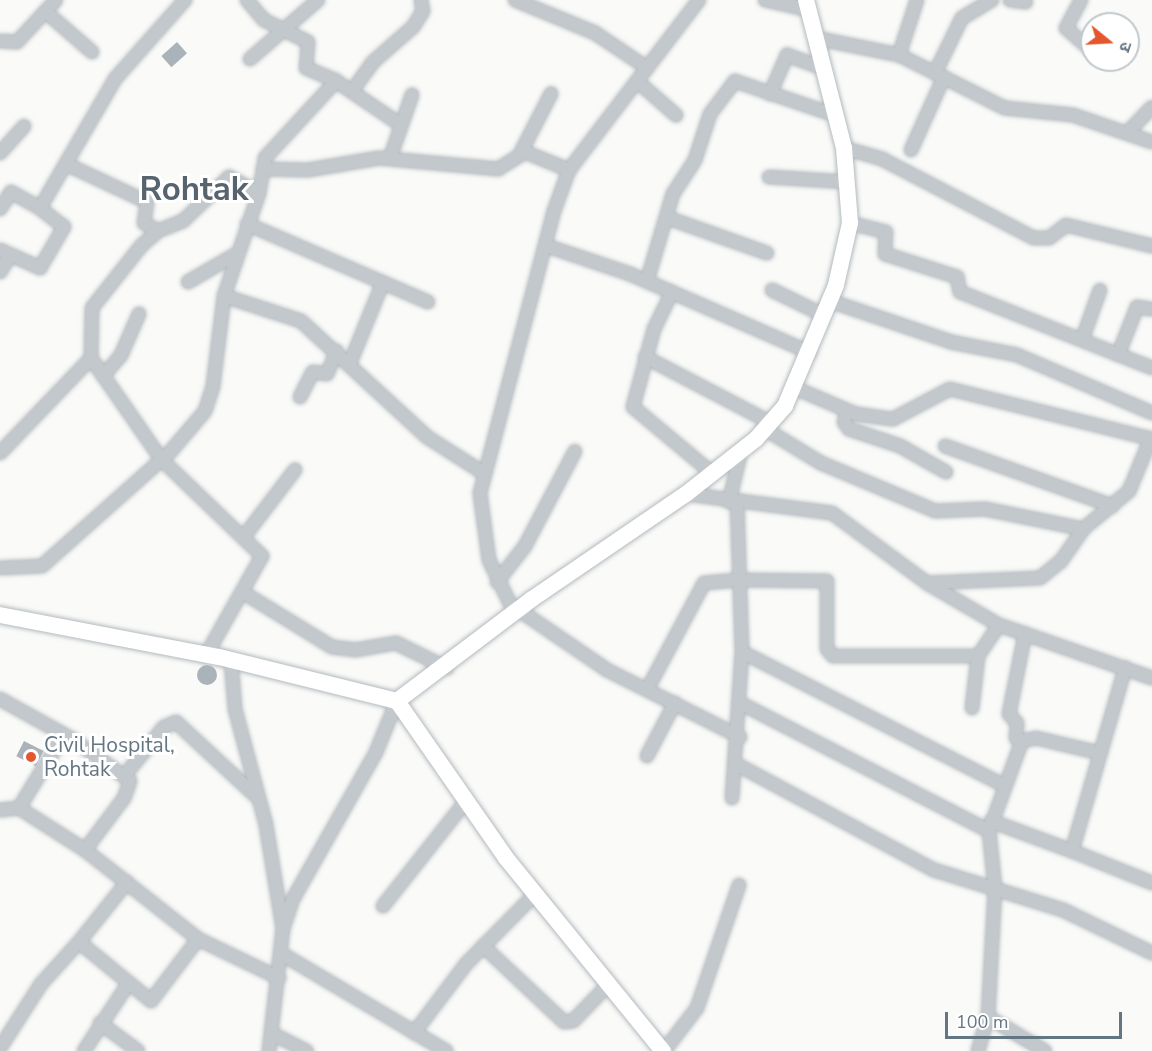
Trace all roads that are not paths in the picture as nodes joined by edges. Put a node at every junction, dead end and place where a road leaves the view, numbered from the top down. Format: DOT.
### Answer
graph roads {
  1 [pos="56,0"];
  2 [pos="185,0"];
  3 [pos="247,0"];
  4 [pos="318,0"];
  5 [pos="421,0"];
  6 [pos="515,0"];
  7 [pos="765,0"];
  8 [pos="917,0"];
  9 [pos="992,0"];
  10 [pos="1010,0"];
  11 [pos="1081,0"];
  12 [pos="692,2"];
  13 [pos="1026,2"];
  14 [pos="807,5"];
  15 [pos="46,12"];
  16 [pos="281,31"];
  17 [pos="815,38"];
  18 [pos="1080,40"];
  19 [pos="0,41"];
  20 [pos="92,52"];
  21 [pos="899,55"];
  22 [pos="250,59"];
  23 [pos="647,68"];
  24 [pos="825,69"];
  25 [pos="939,75"];
  26 [pos="336,81"];
  27 [pos="637,81"];
  28 [pos="352,91"];
  29 [pos="550,94"];
  30 [pos="770,94"];
  31 [pos="412,95"];
  32 [pos="1152,107"];
  33 [pos="676,115"];
  34 [pos="837,116"];
  35 [pos="401,125"];
  36 [pos="24,126"];
  37 [pos="1129,131"];
  38 [pos="1152,142"];
  39 [pos="844,148"];
  40 [pos="911,150"];
  41 [pos="0,153"];
  42 [pos="520,154"];
  43 [pos="390,158"];
  44 [pos="68,165"];
  45 [pos="263,169"];
  46 [pos="568,170"];
  47 [pos="769,177"];
  48 [pos="848,182"];
  49 [pos="0,184"];
  50 [pos="11,192"];
  51 [pos="259,193"];
  52 [pos="40,208"];
  53 [pos="0,209"];
  54 [pos="668,218"];
  55 [pos="850,223"];
  56 [pos="248,224"];
  57 [pos="158,231"];
  58 [pos="547,246"];
  59 [pos="1152,246"];
  60 [pos="768,252"];
  61 [pos="5,253"];
  62 [pos="238,253"];
  63 [pos="0,272"];
  64 [pos="647,281"];
  65 [pos="188,282"];
  66 [pos="383,282"];
  67 [pos="772,290"];
  68 [pos="1100,290"];
  69 [pos="672,291"];
  70 [pos="224,296"];
  71 [pos="428,302"];
  72 [pos="827,309"];
  73 [pos="1152,309"];
  74 [pos="139,314"];
  75 [pos="1082,340"];
  76 [pos="337,351"];
  77 [pos="811,353"];
  78 [pos="1118,355"];
  79 [pos="645,357"];
  80 [pos="91,358"];
  81 [pos="350,363"];
  82 [pos="1152,368"];
  83 [pos="103,376"];
  84 [pos="795,388"];
  85 [pos="300,397"];
  86 [pos="847,411"];
  87 [pos="1152,413"];
  88 [pos="768,426"];
  89 [pos="1151,438"];
  90 [pos="945,446"];
  91 [pos="575,451"];
  92 [pos="741,451"];
  93 [pos="0,453"];
  94 [pos="162,460"];
  95 [pos="295,470"];
  96 [pos="482,472"];
  97 [pos="946,472"];
  98 [pos="712,473"];
  99 [pos="686,494"];
  100 [pos="733,502"];
  101 [pos="1113,506"];
  102 [pos="1083,529"];
  103 [pos="246,534"];
  104 [pos="0,568"];
  105 [pos="739,580"];
  106 [pos="497,582"];
  107 [pos="927,583"];
  108 [pos="244,593"];
  109 [pos="0,604"];
  110 [pos="517,612"];
  111 [pos="0,615"];
  112 [pos="999,626"];
  113 [pos="1025,634"];
  114 [pos="742,652"];
  115 [pos="215,656"];
  116 [pos="978,656"];
  117 [pos="447,668"];
  118 [pos="1125,668"];
  119 [pos="1152,678"];
  120 [pos="648,688"];
  121 [pos="0,699"];
  122 [pos="398,701"];
  123 [pos="675,703"];
  124 [pos="741,704"];
  125 [pos="972,708"];
  126 [pos="63,736"];
  127 [pos="740,737"];
  128 [pos="1022,741"];
  129 [pos="1101,753"];
  130 [pos="647,756"];
  131 [pos="736,764"];
  132 [pos="125,775"];
  133 [pos="1003,785"];
  134 [pos="258,798"];
  135 [pos="732,798"];
  136 [pos="465,802"];
  137 [pos="19,808"];
  138 [pos="0,810"];
  139 [pos="990,826"];
  140 [pos="85,850"];
  141 [pos="1072,850"];
  142 [pos="127,882"];
  143 [pos="1152,883"];
  144 [pos="739,885"];
  145 [pos="995,888"];
  146 [pos="535,894"];
  147 [pos="383,906"];
  148 [pos="283,929"];
  149 [pos="198,939"];
  150 [pos="79,942"];
  151 [pos="483,946"];
  152 [pos="1152,953"];
  153 [pos="282,954"];
  154 [pos="279,978"];
  155 [pos="128,984"];
  156 [pos="609,984"];
  157 [pos="988,1017"];
  158 [pos="100,1023"];
  159 [pos="414,1033"];
  160 [pos="273,1034"];
  161 [pos="0,1050"];
  162 [pos="84,1051"];
  163 [pos="138,1051"];
  164 [pos="269,1051"];
  165 [pos="307,1051"];
  166 [pos="446,1051"];
  167 [pos="663,1051"];
  168 [pos="978,1051"];
  169 [pos="1045,1051"];
  1 -- 15 [label="street"];
  2 -- 44 [label="street"];
  3 -- 16 [label="street"];
  4 -- 16 [label="street"];
  5 -- 28 [label="street"];
  6 -- 23 [label="street"];
  7 -- 14 [label="street"];
  8 -- 21 [label="street"];
  9 -- 25 [label="street"];
  10 -- 13 [label="street"];
  11 -- 18 [label="street"];
  12 -- 23 [label="street"];
  14 -- 17 [label="street"];
  15 -- 19 [label="street"];
  15 -- 20 [label="street"];
  16 -- 22 [label="street"];
  16 -- 26 [label="street"];
  17 -- 21 [label="street"];
  17 -- 24 [label="street"];
  21 -- 25 [label="street"];
  23 -- 27 [label="street"];
  24 -- 30 [label="street"];
  24 -- 34 [label="street"];
  25 -- 37 [label="street"];
  25 -- 40 [label="street"];
  26 -- 28 [label="street"];
  26 -- 45 [label="street"];
  27 -- 33 [label="street"];
  27 -- 46 [label="street"];
  28 -- 35 [label="street"];
  29 -- 42 [label="street"];
  30 -- 34 [label="street"];
  30 -- 54 [label="street"];
  31 -- 35 [label="street"];
  32 -- 37 [label="street"];
  34 -- 39 [label="street"];
  35 -- 43 [label="street"];
  36 -- 41 [label="street"];
  37 -- 38 [label="street"];
  39 -- 48 [label="street"];
  39 -- 59 [label="street"];
  42 -- 43 [label="street"];
  42 -- 46 [label="street"];
  43 -- 45 [label="street"];
  44 -- 52 [label="street"];
  44 -- 57 [label="street"];
  45 -- 51 [label="street"];
  46 -- 58 [label="street"];
  47 -- 48 [label="street"];
  48 -- 55 [label="street"];
  49 -- 50 [label="street"];
  50 -- 52 [label="street"];
  50 -- 53 [label="street"];
  51 -- 56 [label="street"];
  51 -- 57 [label="street"];
  52 -- 61 [label="street"];
  54 -- 60 [label="street"];
  54 -- 64 [label="street"];
  55 -- 72 [label="street"];
  55 -- 75 [label="street"];
  56 -- 62 [label="street"];
  56 -- 66 [label="street"];
  57 -- 80 [label="street"];
  58 -- 64 [label="street"];
  58 -- 96 [label="street"];
  61 -- 63 [label="street"];
  62 -- 65 [label="street"];
  62 -- 70 [label="street"];
  64 -- 69 [label="street"];
  66 -- 71 [label="street"];
  66 -- 81 [label="street"];
  67 -- 72 [label="street"];
  68 -- 75 [label="street"];
  69 -- 77 [label="street"];
  69 -- 79 [label="street"];
  70 -- 76 [label="street"];
  70 -- 94 [label="street"];
  72 -- 77 [label="street"];
  72 -- 87 [label="street"];
  73 -- 78 [label="street"];
  74 -- 83 [label="street"];
  75 -- 78 [label="street"];
  76 -- 81 [label="street"];
  76 -- 85 [label="street"];
  77 -- 84 [label="street"];
  78 -- 82 [label="street"];
  79 -- 88 [label="street"];
  79 -- 98 [label="street"];
  80 -- 83 [label="street"];
  80 -- 93 [label="street"];
  81 -- 96 [label="street"];
  83 -- 94 [label="street"];
  84 -- 86 [label="street"];
  84 -- 88 [label="street"];
  86 -- 89 [label="street"];
  86 -- 97 [label="street"];
  88 -- 92 [label="street"];
  88 -- 102 [label="street"];
  89 -- 101 [label="street"];
  90 -- 101 [label="street"];
  91 -- 106 [label="street"];
  92 -- 98 [label="street"];
  92 -- 100 [label="street"];
  94 -- 103 [label="street"];
  94 -- 104 [label="street"];
  95 -- 103 [label="street"];
  96 -- 106 [label="street"];
  98 -- 99 [label="street"];
  99 -- 100 [label="street"];
  99 -- 110 [label="street"];
  100 -- 105 [label="street"];
  100 -- 107 [label="street"];
  101 -- 102 [label="street"];
  102 -- 107 [label="street"];
  103 -- 108 [label="street"];
  105 -- 114 [label="street"];
  105 -- 116 [label="street"];
  105 -- 120 [label="street"];
  106 -- 110 [label="street"];
  107 -- 112 [label="street"];
  108 -- 115 [label="street"];
  108 -- 117 [label="street"];
  109 -- 115 [label="street"];
  110 -- 117 [label="street"];
  110 -- 120 [label="street"];
  111 -- 115 [label="street"];
  112 -- 113 [label="street"];
  112 -- 116 [label="street"];
  113 -- 118 [label="street"];
  113 -- 128 [label="street"];
  114 -- 124 [label="street"];
  114 -- 133 [label="street"];
  115 -- 122 [label="street"];
  115 -- 134 [label="street"];
  116 -- 125 [label="street"];
  117 -- 122 [label="street"];
  118 -- 119 [label="street"];
  118 -- 129 [label="street"];
  120 -- 123 [label="street"];
  121 -- 126 [label="street"];
  122 -- 136 [label="street"];
  122 -- 148 [label="street"];
  123 -- 127 [label="street"];
  123 -- 130 [label="street"];
  124 -- 127 [label="street"];
  124 -- 139 [label="street"];
  126 -- 132 [label="street"];
  126 -- 137 [label="street"];
  127 -- 131 [label="street"];
  128 -- 129 [label="street"];
  128 -- 133 [label="street"];
  129 -- 141 [label="street"];
  131 -- 135 [label="street"];
  131 -- 145 [label="street"];
  132 -- 134 [label="street"];
  132 -- 140 [label="street"];
  133 -- 139 [label="street"];
  134 -- 148 [label="street"];
  136 -- 146 [label="street"];
  136 -- 147 [label="street"];
  137 -- 138 [label="street"];
  137 -- 140 [label="street"];
  139 -- 141 [label="street"];
  139 -- 145 [label="street"];
  140 -- 142 [label="street"];
  141 -- 143 [label="street"];
  142 -- 149 [label="street"];
  142 -- 150 [label="street"];
  144 -- 167 [label="street"];
  145 -- 152 [label="street"];
  145 -- 157 [label="street"];
  146 -- 151 [label="street"];
  146 -- 156 [label="street"];
  148 -- 153 [label="street"];
  149 -- 154 [label="street"];
  149 -- 155 [label="street"];
  150 -- 155 [label="street"];
  150 -- 161 [label="street"];
  151 -- 156 [label="street"];
  151 -- 159 [label="street"];
  153 -- 154 [label="street"];
  153 -- 159 [label="street"];
  154 -- 160 [label="street"];
  155 -- 158 [label="street"];
  156 -- 167 [label="street"];
  157 -- 168 [label="street"];
  157 -- 169 [label="street"];
  158 -- 162 [label="street"];
  158 -- 163 [label="street"];
  159 -- 166 [label="street"];
  160 -- 164 [label="street"];
  160 -- 165 [label="street"];
}
